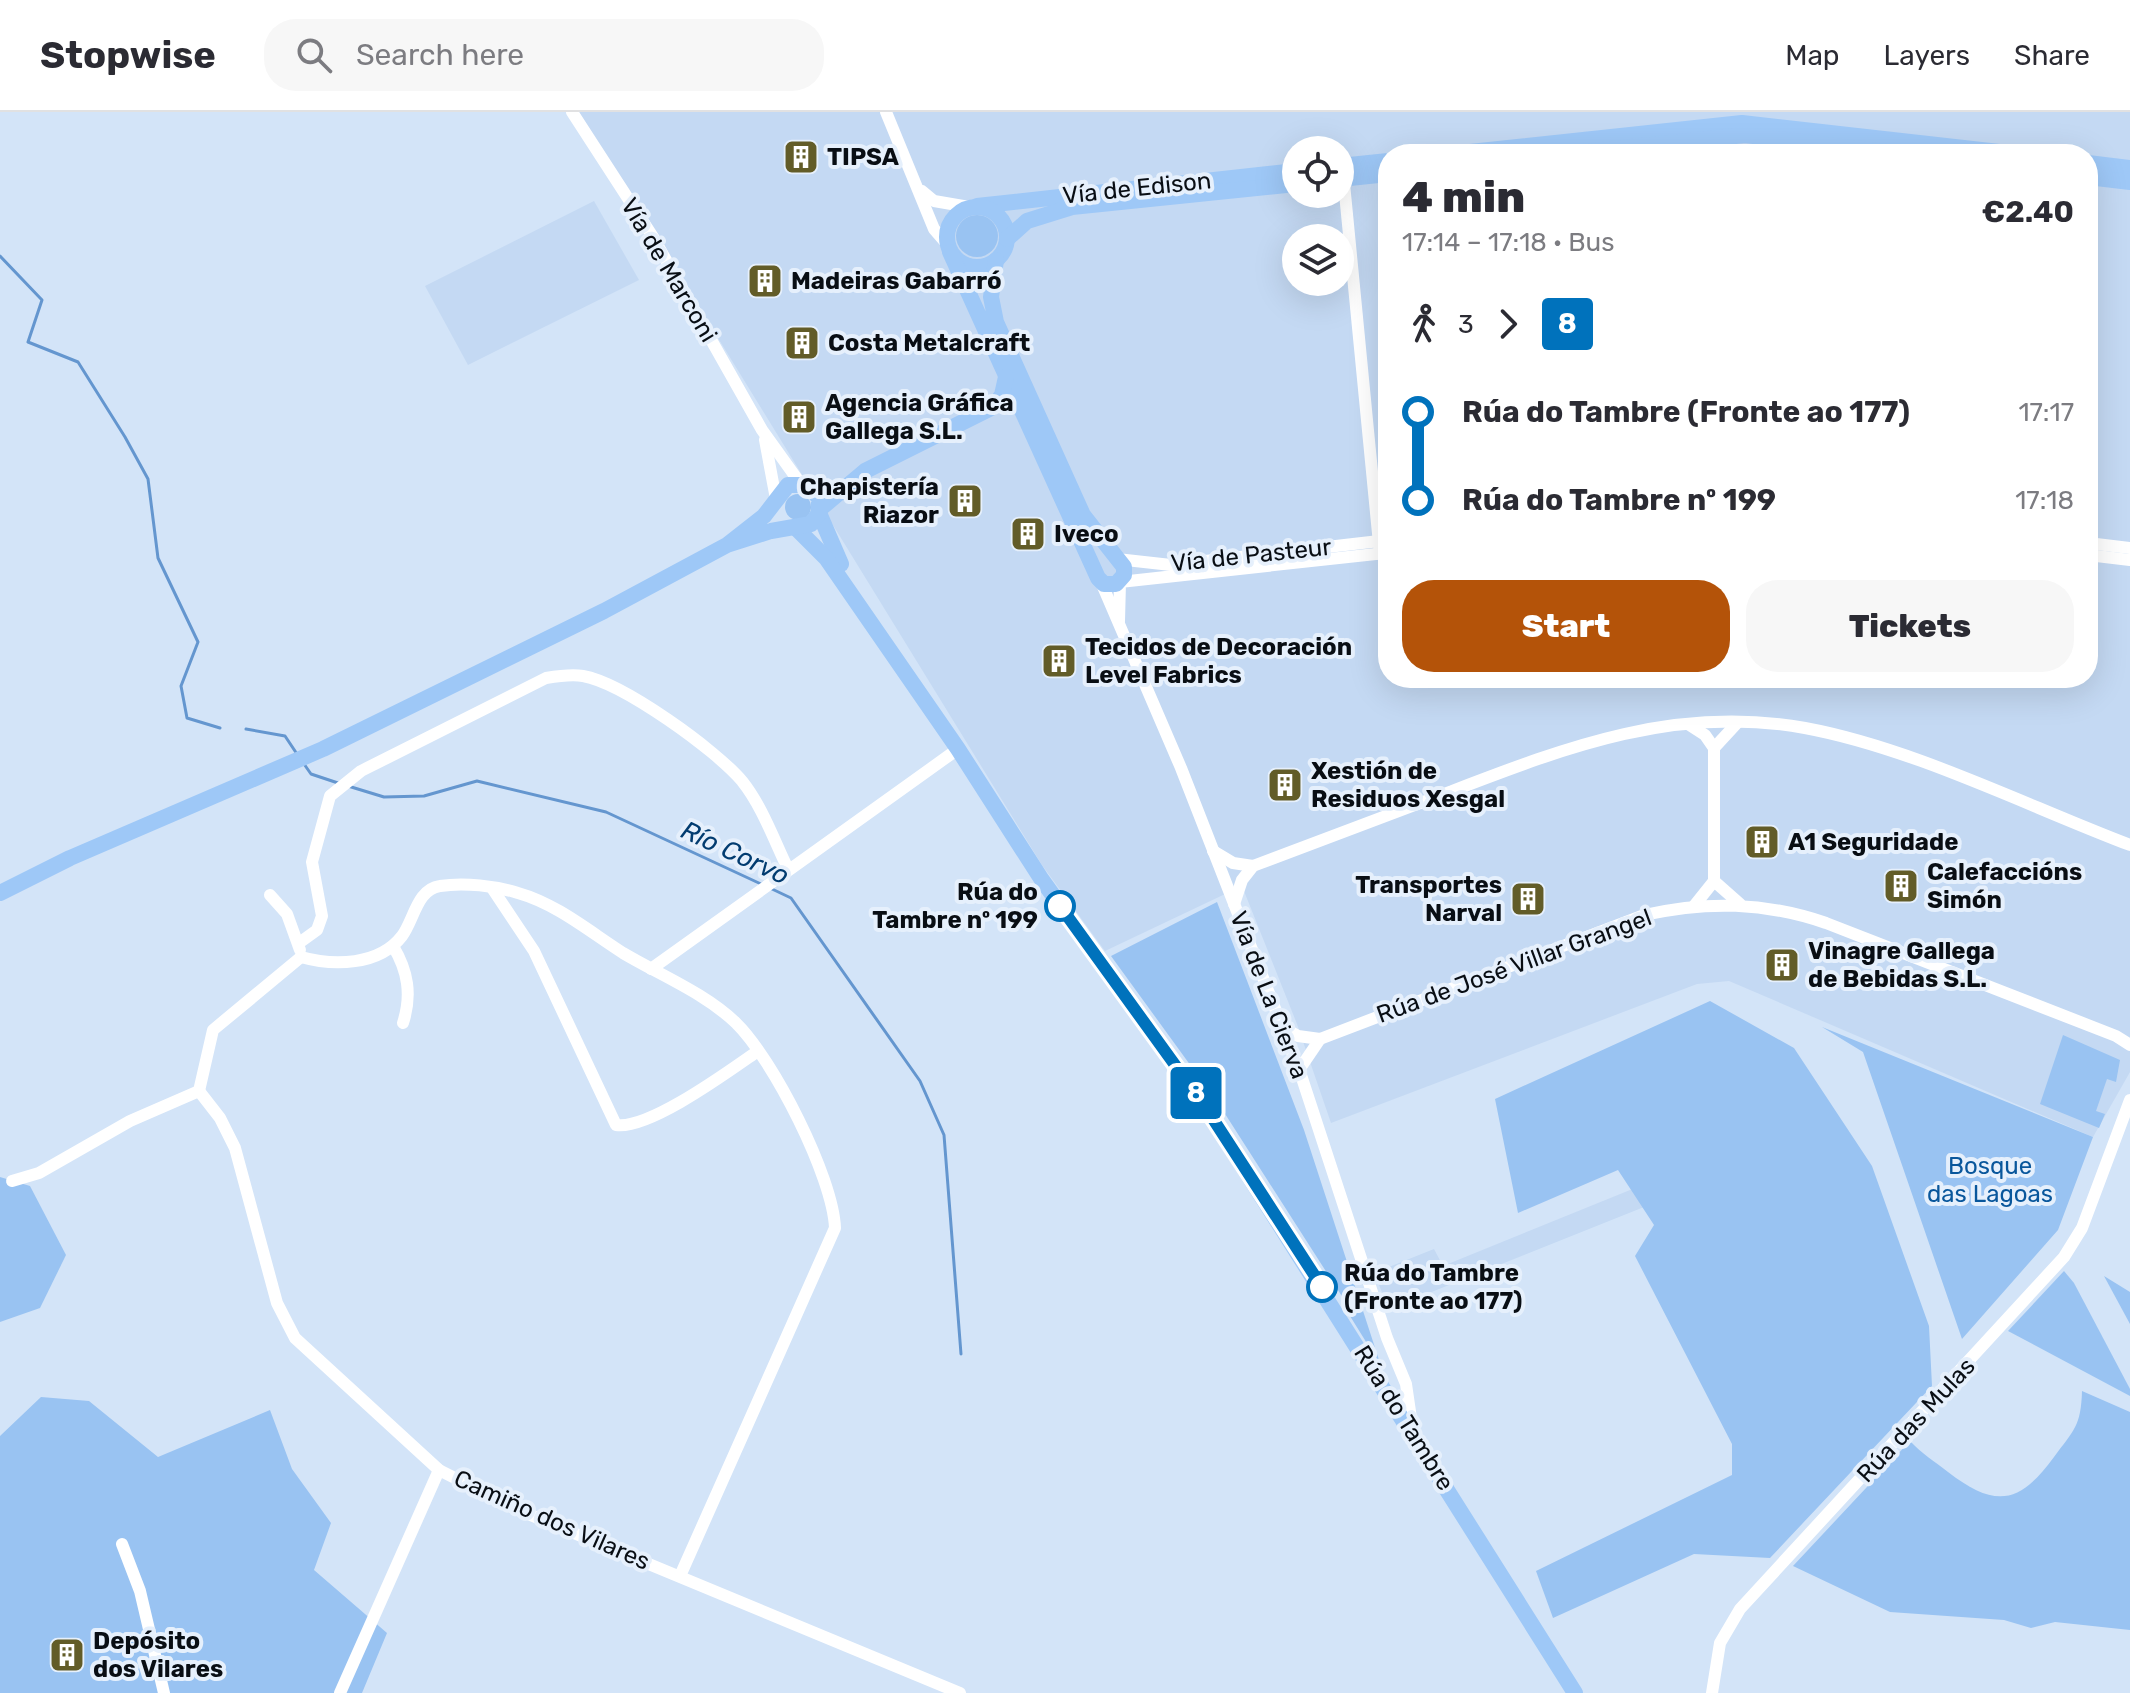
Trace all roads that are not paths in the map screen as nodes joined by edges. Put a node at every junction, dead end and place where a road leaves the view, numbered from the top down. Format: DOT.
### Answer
graph roads {
  1 [pos="572,112"];
  2 [pos="886,112"];
  3 [pos="1728,129"];
  4 [pos="1575,144"];
  5 [pos="1630,144"];
  6 [pos="1729,144"];
  7 [pos="1833,144"];
  8 [pos="1932,144"];
  9 [pos="1378,163"];
  10 [pos="2098,164"];
  11 [pos="2130,168"];
  12 [pos="1354,169"];
  13 [pos="1282,173"];
  14 [pos="1354,173"];
  15 [pos="1378,174"];
  16 [pos="2098,178"];
  17 [pos="2130,182"];
  18 [pos="1282,185"];
  19 [pos="920,189"];
  20 [pos="973,207"];
  21 [pos="1345,208"];
  22 [pos="1007,239"];
  23 [pos="949,248"];
  24 [pos="996,260"];
  25 [pos="1006,377"];
  26 [pos="993,407"];
  27 [pos="1025,418"];
  28 [pos="762,430"];
  29 [pos="865,471"];
  30 [pos="804,484"];
  31 [pos="1378,495"];
  32 [pos="776,500"];
  33 [pos="820,511"];
  34 [pos="794,528"];
  35 [pos="2098,544"];
  36 [pos="727,545"];
  37 [pos="1378,548"];
  38 [pos="1378,548"];
  39 [pos="2130,548"];
  40 [pos="2098,556"];
  41 [pos="1114,558"];
  42 [pos="2130,560"];
  43 [pos="1099,578"];
  44 [pos="1120,582"];
  45 [pos="863,609"];
  46 [pos="1120,628"];
  47 [pos="1713,721"];
  48 [pos="1738,722"];
  49 [pos="1687,723"];
  50 [pos="1714,743"];
  51 [pos="958,749"];
  52 [pos="2130,845"];
  53 [pos="1213,851"];
  54 [pos="1248,868"];
  55 [pos="788,869"];
  56 [pos="1223,878"];
  57 [pos="1715,884"];
  58 [pos="492,888"];
  59 [pos="0,893"];
  60 [pos="270,895"];
  61 [pos="1234,904"];
  62 [pos="1715,904"];
  63 [pos="1740,904"];
  64 [pos="1694,906"];
  65 [pos="299,943"];
  66 [pos="393,946"];
  67 [pos="301,957"];
  68 [pos="651,969"];
  69 [pos="403,1023"];
  70 [pos="1281,1026"];
  71 [pos="1315,1040"];
  72 [pos="2128,1042"];
  73 [pos="1291,1050"];
  74 [pos="758,1051"];
  75 [pos="1299,1070"];
  76 [pos="199,1091"];
  77 [pos="2130,1100"];
  78 [pos="12,1181"];
  79 [pos="1397,1391"];
  80 [pos="439,1470"];
  81 [pos="122,1544"];
  82 [pos="680,1576"];
  83 [pos="940,1689"];
  84 [pos="164,1693"];
  85 [pos="340,1693"];
  86 [pos="960,1693"];
  87 [pos="1575,1693"];
  88 [pos="1712,1693"];
  1 -- 28 [label="street, Vía de Marconi"];
  2 -- 19 [label="street, Vía de La Cierva"];
  3 -- 4 [label="main road"];
  3 -- 5 [label="main road"];
  3 -- 6 [label="street"];
  3 -- 7 [label="main road"];
  3 -- 8 [label="main road"];
  9 -- 12 [label="main road"];
  10 -- 11 [label="main road"];
  13 -- 20 [label="main road, Vía de Edison"];
  14 -- 15 [label="main road"];
  16 -- 17 [label="main road"];
  18 -- 22 [label="main road, Vía de Edison"];
  19 -- 20 [label="street"];
  19 -- 23 [label="street, Vía de La Cierva"];
  20 -- 22 [label="main road"];
  20 -- 23 [label="main road"];
  21 -- 31 [label="street"];
  22 -- 24 [label="main road"];
  23 -- 24 [label="main road"];
  23 -- 25 [label="main road, Vía de La Cierva"];
  24 -- 41 [label="main road"];
  25 -- 26 [label="main road"];
  25 -- 27 [label="main road, Vía de La Cierva"];
  26 -- 27 [label="main road"];
  26 -- 29 [label="main road"];
  27 -- 43 [label="main road, Vía de La Cierva"];
  28 -- 30 [label="street, Vía de Marconi"];
  28 -- 32 [label="street, Vía de Marconi"];
  29 -- 30 [label="main road"];
  29 -- 33 [label="main road"];
  30 -- 32 [label="main road"];
  30 -- 33 [label="main road"];
  32 -- 34 [label="main road"];
  32 -- 36 [label="main road"];
  33 -- 34 [label="main road"];
  33 -- 45 [label="main road"];
  34 -- 36 [label="main road"];
  34 -- 45 [label="main road"];
  35 -- 39 [label="street"];
  36 -- 59 [label="main road"];
  37 -- 41 [label="street, Vía de Pasteur"];
  38 -- 44 [label="street, Vía de Pasteur"];
  40 -- 42 [label="street"];
  41 -- 43 [label="main road"];
  41 -- 44 [label="main road"];
  43 -- 44 [label="main road"];
  43 -- 46 [label="street, Vía de La Cierva"];
  44 -- 46 [label="street, Vía de La Cierva"];
  45 -- 51 [label="main road"];
  46 -- 53 [label="street, Vía de La Cierva"];
  47 -- 48 [label="street"];
  47 -- 49 [label="street"];
  47 -- 50 [label="street"];
  48 -- 50 [label="street"];
  48 -- 52 [label="street"];
  49 -- 50 [label="street"];
  49 -- 54 [label="street"];
  50 -- 57 [label="street"];
  51 -- 55 [label="street"];
  51 -- 79 [label="main road, Rúa do Tambre"];
  53 -- 54 [label="street"];
  53 -- 56 [label="street, Vía de La Cierva"];
  54 -- 56 [label="street"];
  54 -- 61 [label="street"];
  55 -- 65 [label="street"];
  55 -- 68 [label="street"];
  56 -- 61 [label="street, Vía de La Cierva"];
  57 -- 62 [label="street"];
  57 -- 63 [label="street"];
  57 -- 64 [label="street"];
  58 -- 66 [label="street"];
  58 -- 68 [label="street"];
  58 -- 74 [label="street"];
  60 -- 65 [label="street"];
  61 -- 70 [label="street, Vía de La Cierva"];
  62 -- 63 [label="street, Rúa de José Villar Grangel"];
  62 -- 64 [label="street, Rúa de José Villar Grangel"];
  63 -- 72 [label="street, Rúa de José Villar Grangel"];
  64 -- 71 [label="street, Rúa de José Villar Grangel"];
  65 -- 67 [label="street"];
  66 -- 67 [label="street"];
  66 -- 69 [label="street"];
  67 -- 76 [label="street"];
  68 -- 74 [label="street"];
  70 -- 71 [label="street"];
  70 -- 73 [label="street, Vía de La Cierva"];
  71 -- 73 [label="street, Rúa de José Villar Grangel"];
  71 -- 75 [label="street"];
  73 -- 75 [label="street, Vía de La Cierva"];
  74 -- 82 [label="street"];
  75 -- 79 [label="street, Vía de La Cierva"];
  76 -- 78 [label="street"];
  76 -- 80 [label="street, Camiño dos Vilares"];
  77 -- 88 [label="street, Rúa das Mulas"];
  79 -- 87 [label="main road, Rúa do Tambre"];
  80 -- 82 [label="street, Camiño dos Vilares"];
  80 -- 85 [label="street"];
  81 -- 84 [label="street"];
  82 -- 83 [label="street, Camiño dos Vilares"];
  83 -- 86 [label="street, Camiño dos Vilares"];
}
